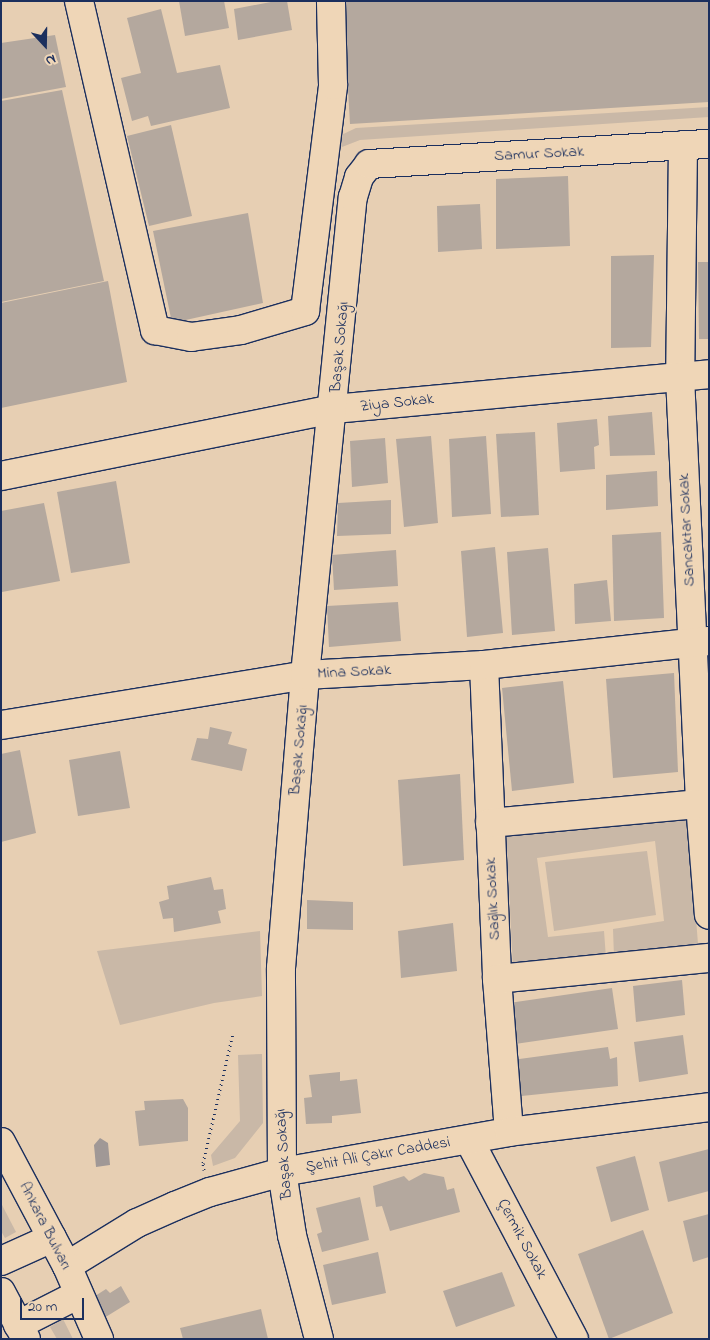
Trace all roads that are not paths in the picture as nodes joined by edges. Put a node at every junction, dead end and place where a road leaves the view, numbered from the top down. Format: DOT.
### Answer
graph roads {
  1 [pos="79,1"];
  2 [pos="331,1"];
  3 [pos="696,145"];
  4 [pos="369,164"];
  5 [pos="709,374"];
  6 [pos="680,377"];
  7 [pos="334,409"];
  8 [pos="1,476"];
  9 [pos="701,642"];
  10 [pos="484,665"];
  11 [pos="305,674"];
  12 [pos="1,725"];
  13 [pos="700,804"];
  14 [pos="490,823"];
  15 [pos="709,915"];
  16 [pos="709,958"];
  17 [pos="497,979"];
  18 [pos="709,1107"];
  19 [pos="509,1132"];
  20 [pos="468,1140"];
  21 [pos="1,1142"];
  22 [pos="282,1172"];
  23 [pos="52,1238"];
  24 [pos="1,1261"];
  25 [pos="67,1266"];
  26 [pos="79,1294"];
  27 [pos="11,1312"];
  28 [pos="99,1339"];
  29 [pos="319,1339"];
  30 [pos="574,1339"];
  1 -- 2 [label="street"];
  3 -- 4 [label="street, Samur Sokak"];
  3 -- 6 [label="street, Sancaktar Sokak"];
  4 -- 7 [label="street, Başak Sokağı"];
  5 -- 6 [label="street, Ziya Sokak"];
  6 -- 7 [label="street, Ziya Sokak"];
  6 -- 9 [label="street, Sancaktar Sokak"];
  7 -- 8 [label="street, Ziya Sokak"];
  7 -- 11 [label="street, Başak Sokağı"];
  9 -- 10 [label="street, Mina Sokak"];
  9 -- 13 [label="street, Sancaktar Sokak"];
  10 -- 11 [label="street, Mina Sokak"];
  10 -- 14 [label="street, Sağlık Sokak"];
  11 -- 12 [label="street, Mina Sokak"];
  11 -- 22 [label="street, Başak Sokağı"];
  13 -- 14 [label="street"];
  13 -- 15 [label="street, Sancaktar Sokak"];
  14 -- 17 [label="street, Sağlık Sokak"];
  16 -- 17 [label="street"];
  17 -- 19 [label="street, Sağlık Sokak"];
  18 -- 19 [label="street, Şehit Ali Çakır Caddesi"];
  19 -- 20 [label="street, Şehit Ali Çakır Caddesi"];
  20 -- 22 [label="street, Şehit Ali Çakır Caddesi"];
  20 -- 30 [label="street, Çermik Sokak"];
  21 -- 23 [label="street, Ankara Bulvarı"];
  22 -- 25 [label="street, Şehit Ali Çakır Caddesi"];
  22 -- 29 [label="street, Başak Sokağı"];
  23 -- 24 [label="street"];
  23 -- 25 [label="street, Ankara Bulvarı"];
  25 -- 26 [label="street, Ankara Bulvarı"];
  26 -- 27 [label="street"];
  26 -- 28 [label="street, Ankara Bulvarı"];
}
